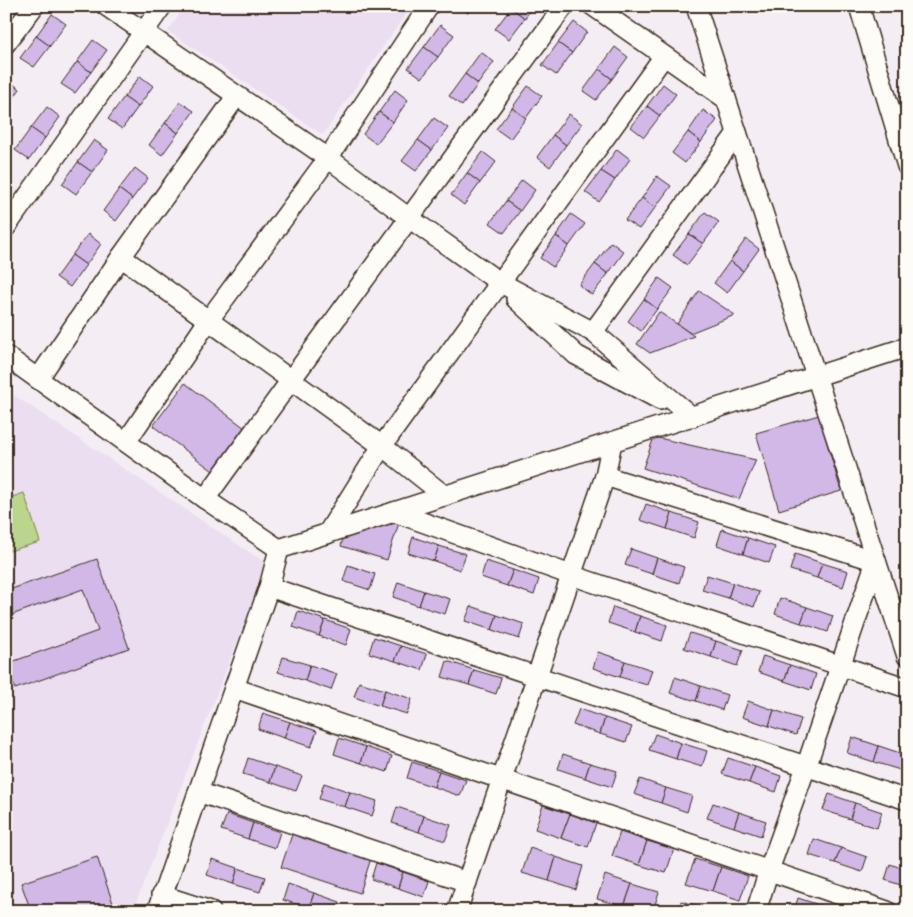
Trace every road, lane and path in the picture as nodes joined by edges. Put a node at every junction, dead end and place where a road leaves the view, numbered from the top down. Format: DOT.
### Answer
graph roads {
  1 [pos="34,6"];
  2 [pos="106,6"];
  3 [pos="162,6"];
  4 [pos="429,6"];
  5 [pos="564,6"];
  6 [pos="593,6"];
  7 [pos="696,6"];
  8 [pos="859,6"];
  9 [pos="144,32"];
  10 [pos="6,43"];
  11 [pos="664,56"];
  12 [pos="236,97"];
  13 [pos="726,99"];
  14 [pos="737,134"];
  15 [pos="328,158"];
  16 [pos="907,166"];
  17 [pos="409,218"];
  18 [pos="6,227"];
  19 [pos="121,257"];
  20 [pos="499,282"];
  21 [pos="208,321"];
  22 [pos="593,332"];
  23 [pos="907,347"];
  24 [pos="6,356"];
  25 [pos="816,376"];
  26 [pos="38,378"];
  27 [pos="291,380"];
  28 [pos="692,416"];
  29 [pos="126,442"];
  30 [pos="612,442"];
  31 [pos="382,446"];
  32 [pos="605,476"];
  33 [pos="445,496"];
  34 [pos="206,499"];
  35 [pos="394,512"];
  36 [pos="327,534"];
  37 [pos="279,549"];
  38 [pos="876,561"];
  39 [pos="571,574"];
  40 [pos="269,587"];
  41 [pos="907,656"];
  42 [pos="840,665"];
  43 [pos="536,677"];
  44 [pos="234,688"];
  45 [pos="907,688"];
  46 [pos="806,767"];
  47 [pos="502,779"];
  48 [pos="198,792"];
  49 [pos="907,800"];
  50 [pos="768,870"];
  51 [pos="467,882"];
  52 [pos="159,903"];
  53 [pos="211,911"];
  54 [pos="457,911"];
  55 [pos="756,911"];
  56 [pos="887,911"];
  1 -- 10 [label="street"];
  2 -- 9 [label="street"];
  3 -- 9 [label="street"];
  4 -- 15 [label="street"];
  5 -- 17 [label="street"];
  6 -- 11 [label="street"];
  7 -- 13 [label="street"];
  8 -- 16 [label="street"];
  9 -- 12 [label="street"];
  9 -- 18 [label="street"];
  11 -- 13 [label="street"];
  11 -- 20 [label="street"];
  12 -- 15 [label="street"];
  12 -- 19 [label="street"];
  13 -- 14 [label="street"];
  14 -- 22 [label="street"];
  14 -- 25 [label="street"];
  15 -- 17 [label="street"];
  15 -- 21 [label="street"];
  17 -- 20 [label="street"];
  17 -- 27 [label="street"];
  19 -- 21 [label="street"];
  19 -- 26 [label="street"];
  20 -- 22 [label="street"];
  20 -- 28 [label="street"];
  20 -- 31 [label="street"];
  21 -- 27 [label="street"];
  21 -- 29 [label="street"];
  22 -- 28 [label="street"];
  23 -- 25 [label="street"];
  24 -- 26 [label="street"];
  25 -- 28 [label="street"];
  25 -- 38 [label="street"];
  26 -- 29 [label="street"];
  27 -- 31 [label="street"];
  27 -- 34 [label="street"];
  28 -- 30 [label="street"];
  29 -- 34 [label="street"];
  30 -- 32 [label="street"];
  30 -- 33 [label="street"];
  31 -- 33 [label="street"];
  31 -- 36 [label="street"];
  32 -- 38 [label="street"];
  32 -- 39 [label="street"];
  33 -- 35 [label="street"];
  34 -- 37 [label="street"];
  35 -- 36 [label="street"];
  35 -- 39 [label="street"];
  36 -- 37 [label="street"];
  37 -- 40 [label="street"];
  38 -- 41 [label="street"];
  38 -- 42 [label="street"];
  39 -- 42 [label="street"];
  39 -- 43 [label="street"];
  40 -- 43 [label="street"];
  40 -- 44 [label="street"];
  42 -- 45 [label="street"];
  42 -- 46 [label="street"];
  43 -- 46 [label="street"];
  43 -- 47 [label="street"];
  44 -- 47 [label="street"];
  44 -- 48 [label="street"];
  46 -- 49 [label="street"];
  46 -- 50 [label="street"];
  47 -- 50 [label="street"];
  47 -- 51 [label="street"];
  48 -- 51 [label="street"];
  48 -- 52 [label="street"];
  50 -- 55 [label="street"];
  50 -- 56 [label="street"];
  51 -- 54 [label="street"];
  52 -- 53 [label="street"];
}
